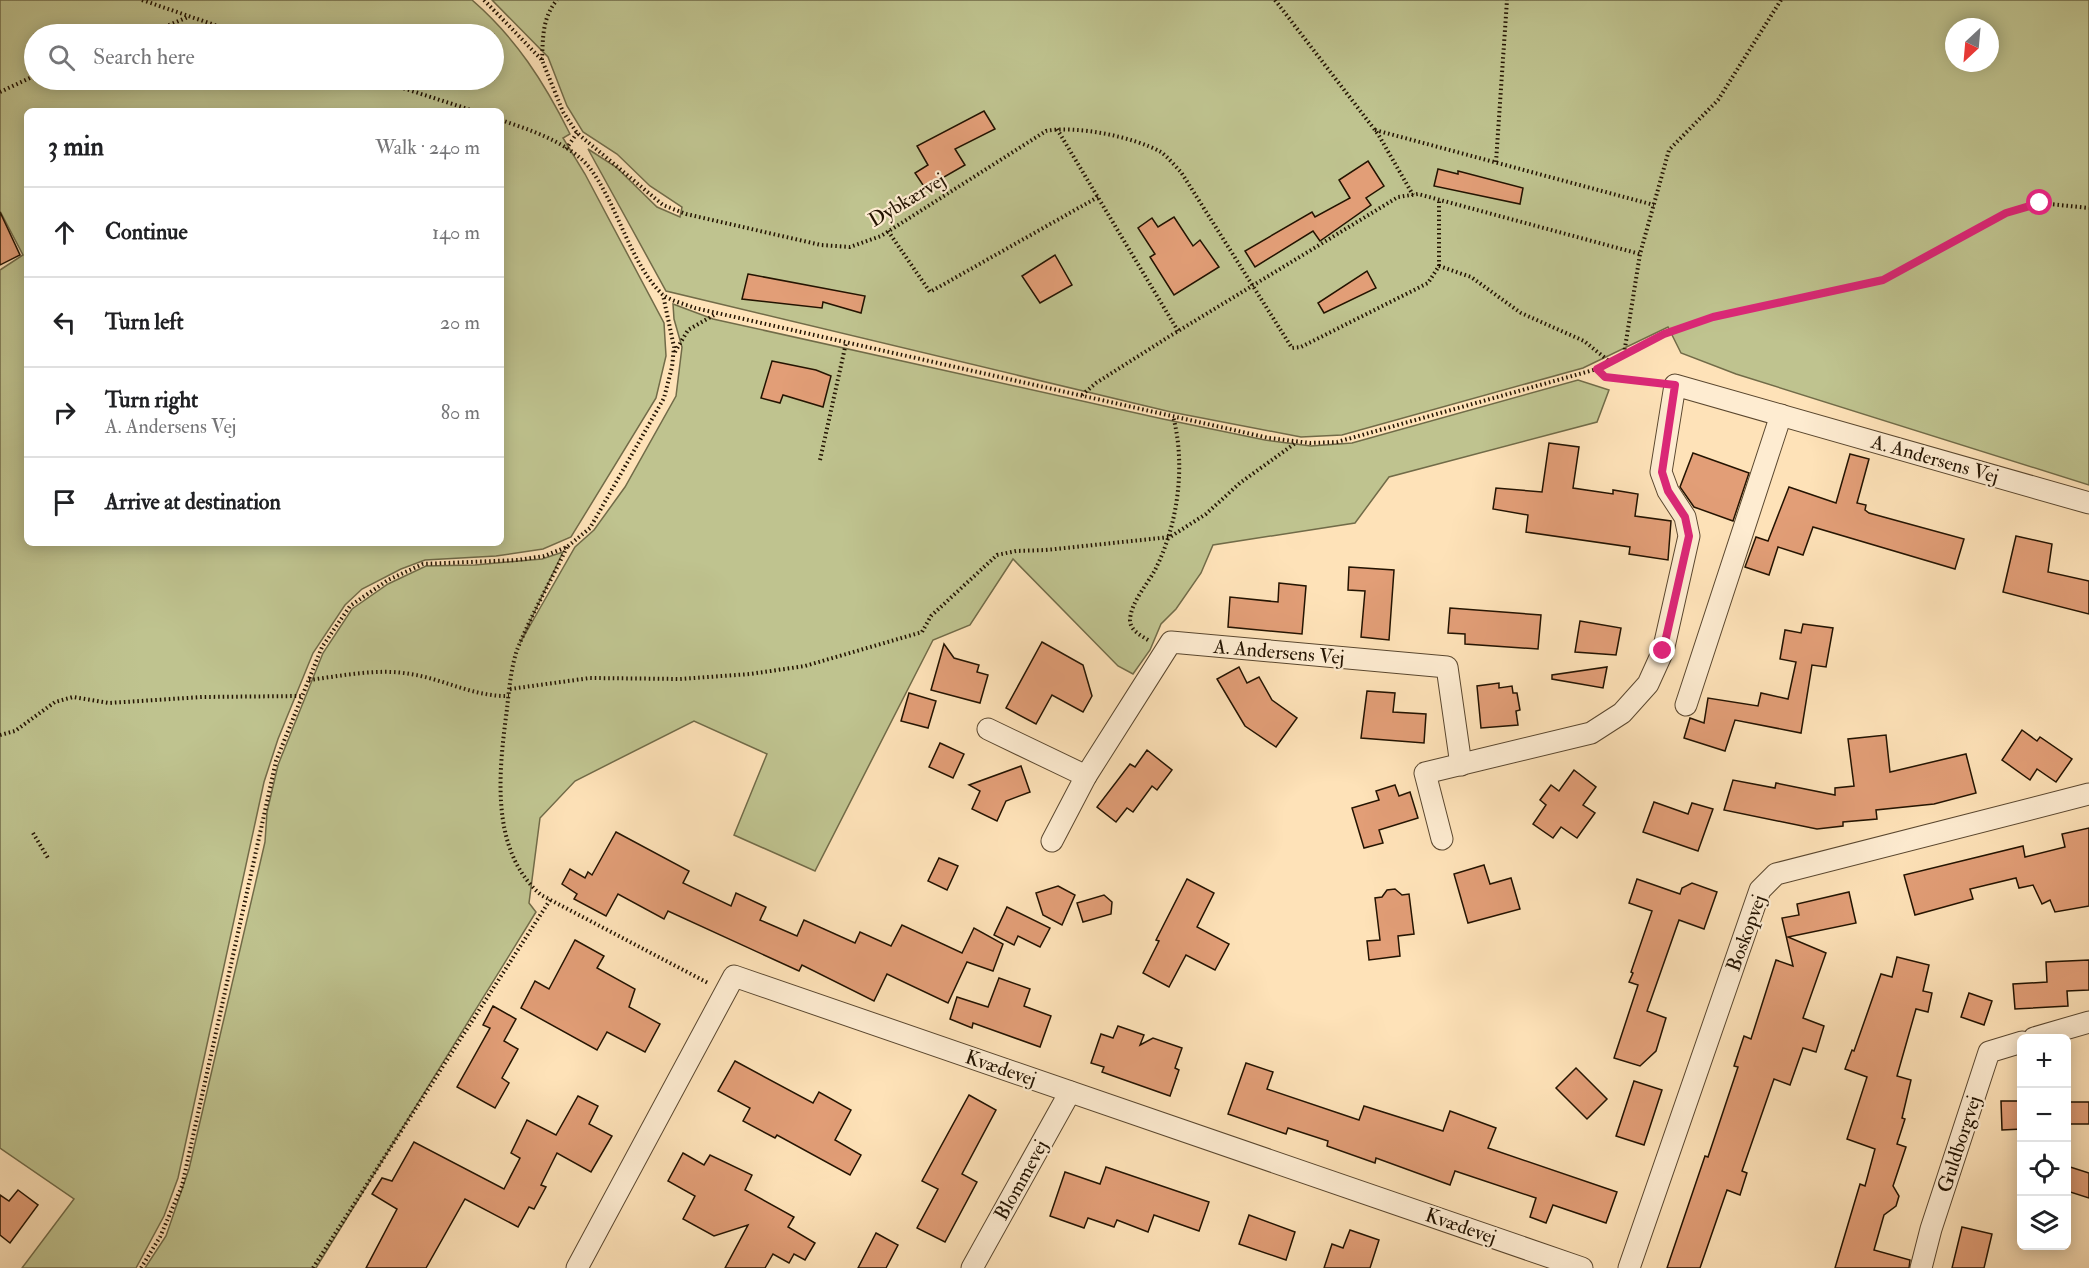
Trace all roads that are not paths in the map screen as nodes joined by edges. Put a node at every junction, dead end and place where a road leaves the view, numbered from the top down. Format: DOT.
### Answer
graph roads {
  1 [pos="1781,415"];
  2 [pos="2089,503"];
  3 [pos="1686,705"];
  4 [pos="988,729"];
  5 [pos="1461,765"];
  6 [pos="1086,776"];
  7 [pos="2089,794"];
  8 [pos="1442,839"];
  9 [pos="1052,841"];
  10 [pos="2089,1022"];
  11 [pos="2048,1034"];
  12 [pos="2017,1044"];
  13 [pos="1070,1092"];
  14 [pos="577,1268"];
  15 [pos="972,1268"];
  16 [pos="1582,1268"];
  17 [pos="1629,1268"];
  18 [pos="1921,1268"];
  1 -- 2 [label="street, A. Andersens Vej"];
  1 -- 3 [label="street"];
  1 -- 5 [label="street, A. Andersens Vej"];
  4 -- 6 [label="street"];
  5 -- 6 [label="street, A. Andersens Vej"];
  5 -- 8 [label="street"];
  6 -- 9 [label="street"];
  7 -- 17 [label="street, Boskopvej"];
  10 -- 11 [label="street"];
  12 -- 18 [label="street, Guldborgvej"];
  13 -- 14 [label="street, Kvædevej"];
  13 -- 15 [label="street, Blommevej"];
  13 -- 16 [label="street, Kvædevej"];
}
